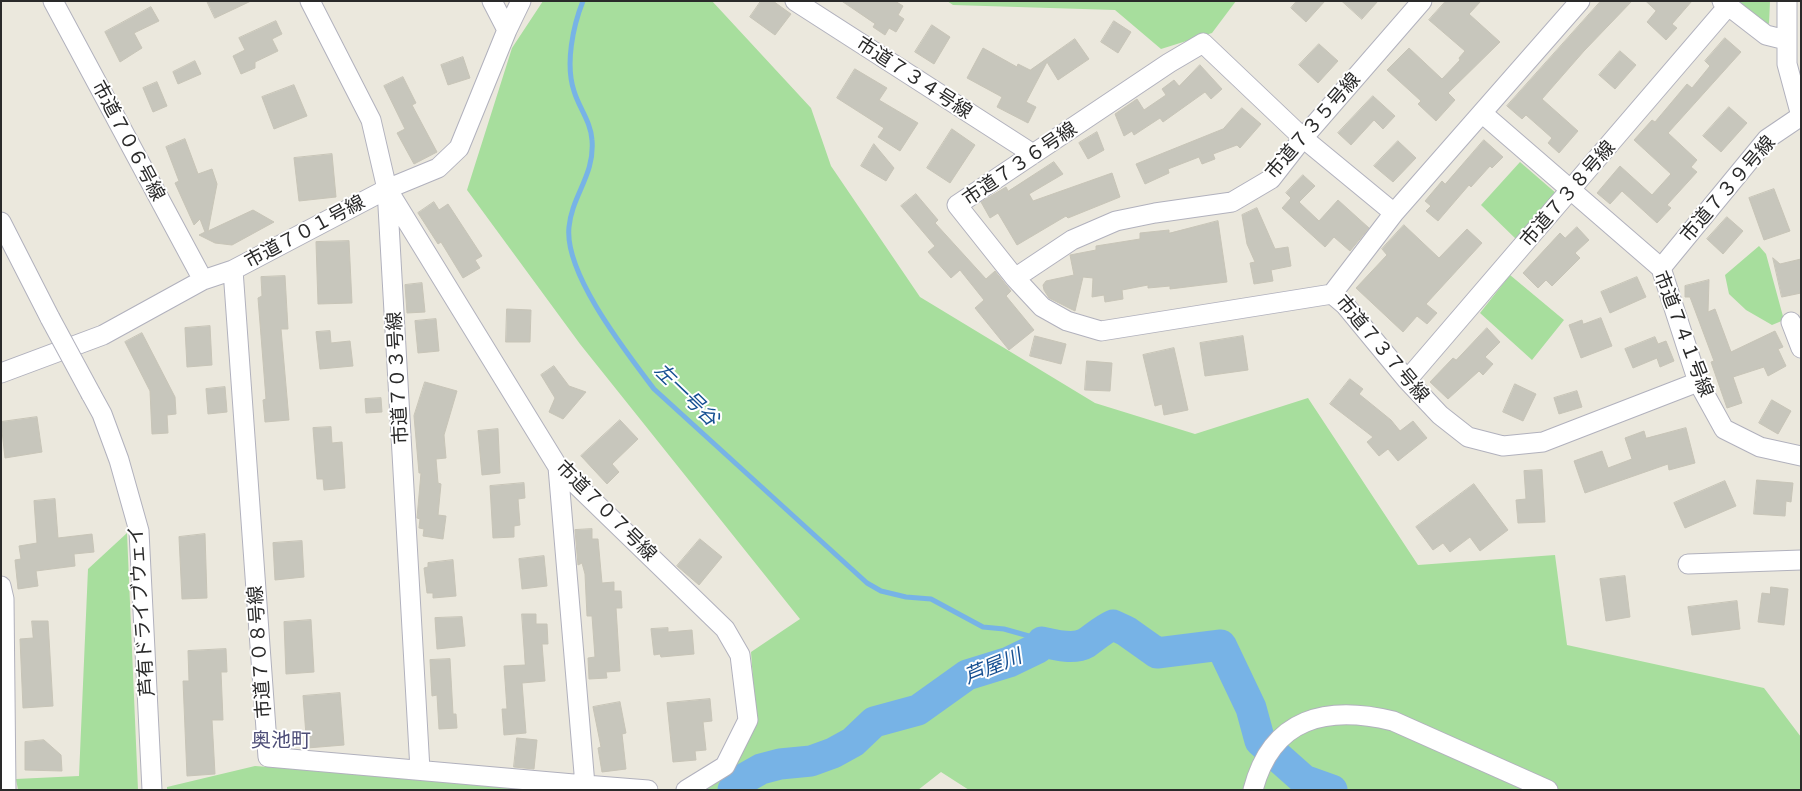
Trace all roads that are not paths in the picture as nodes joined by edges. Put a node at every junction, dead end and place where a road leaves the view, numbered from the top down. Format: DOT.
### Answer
graph roads {
  1 [pos="53,1"];
  2 [pos="310,1"];
  3 [pos="492,1"];
  4 [pos="521,1"];
  5 [pos="795,1"];
  6 [pos="1422,1"];
  7 [pos="1580,1"];
  8 [pos="1787,1"];
  9 [pos="1725,4"];
  10 [pos="506,30"];
  11 [pos="1786,40"];
  12 [pos="1482,113"];
  13 [pos="1801,116"];
  14 [pos="1303,138"];
  15 [pos="1033,154"];
  16 [pos="387,189"];
  17 [pos="1572,191"];
  18 [pos="1394,212"];
  19 [pos="1,222"];
  20 [pos="1661,268"];
  21 [pos="233,270"];
  22 [pos="1016,278"];
  23 [pos="203,280"];
  24 [pos="1332,294"];
  25 [pos="1791,322"];
  26 [pos="1801,348"];
  27 [pos="1,373"];
  28 [pos="1407,380"];
  29 [pos="1698,382"];
  30 [pos="1801,456"];
  31 [pos="558,467"];
  32 [pos="1801,560"];
  33 [pos="1688,564"];
  34 [pos="1,586"];
  35 [pos="420,770"];
  36 [pos="585,784"];
  37 [pos="6,790"];
  38 [pos="152,790"];
  39 [pos="648,790"];
  40 [pos="686,790"];
  41 [pos="1253,790"];
  42 [pos="1548,790"];
  1 -- 23 [label="street, 市道７０６号線"];
  2 -- 16 [label="street, 市道７０３号線"];
  3 -- 10 [label="street"];
  4 -- 10 [label="street, 市道７０１号線"];
  5 -- 15 [label="street, 市道７３４号線"];
  6 -- 14 [label="street, 市道７３５号線"];
  7 -- 12 [label="street, 市道７３７号線"];
  8 -- 11 [label="street"];
  9 -- 11 [label="street"];
  9 -- 17 [label="street, 市道７３８号線"];
  10 -- 16 [label="street, 市道７０１号線"];
  11 -- 13 [label="street"];
  12 -- 17 [label="street, 市道７４１号線"];
  12 -- 18 [label="street, 市道７３７号線"];
  13 -- 20 [label="street, 市道７３９号線"];
  14 -- 15 [label="street, 市道７３６号線"];
  14 -- 18 [label="street, 市道７３６号線"];
  14 -- 22 [label="street, 市道７３５号線"];
  15 -- 22 [label="street, 市道７３６号線"];
  16 -- 21 [label="street, 市道７０１号線"];
  16 -- 31 [label="street, 市道７０７号線"];
  16 -- 35 [label="street, 市道７０３号線"];
  17 -- 20 [label="street, 市道７４１号線"];
  17 -- 28 [label="street, 市道７３８号線"];
  18 -- 24 [label="street, 市道７３７号線"];
  19 -- 38 [label="street, 芦有ドライブウェイ, bridge"];
  20 -- 29 [label="street, 市道７４１号線"];
  21 -- 23 [label="street, 市道７０１号線"];
  21 -- 35 [label="street, 市道７０８号線"];
  22 -- 24 [label="street, 市道７３６号線"];
  23 -- 27 [label="street, 市道７０１号線"];
  24 -- 28 [label="street, 市道７３７号線"];
  25 -- 26 [label="street"];
  28 -- 29 [label="street, 市道７３７号線"];
  29 -- 30 [label="street, 市道７４１号線"];
  31 -- 36 [label="street"];
  31 -- 40 [label="street, 市道７０７号線"];
  32 -- 33 [label="street"];
  34 -- 37 [label="street"];
  35 -- 36 [label="street, 市道７０８号線"];
  36 -- 39 [label="street"];
  41 -- 42 [label="street"];
}
